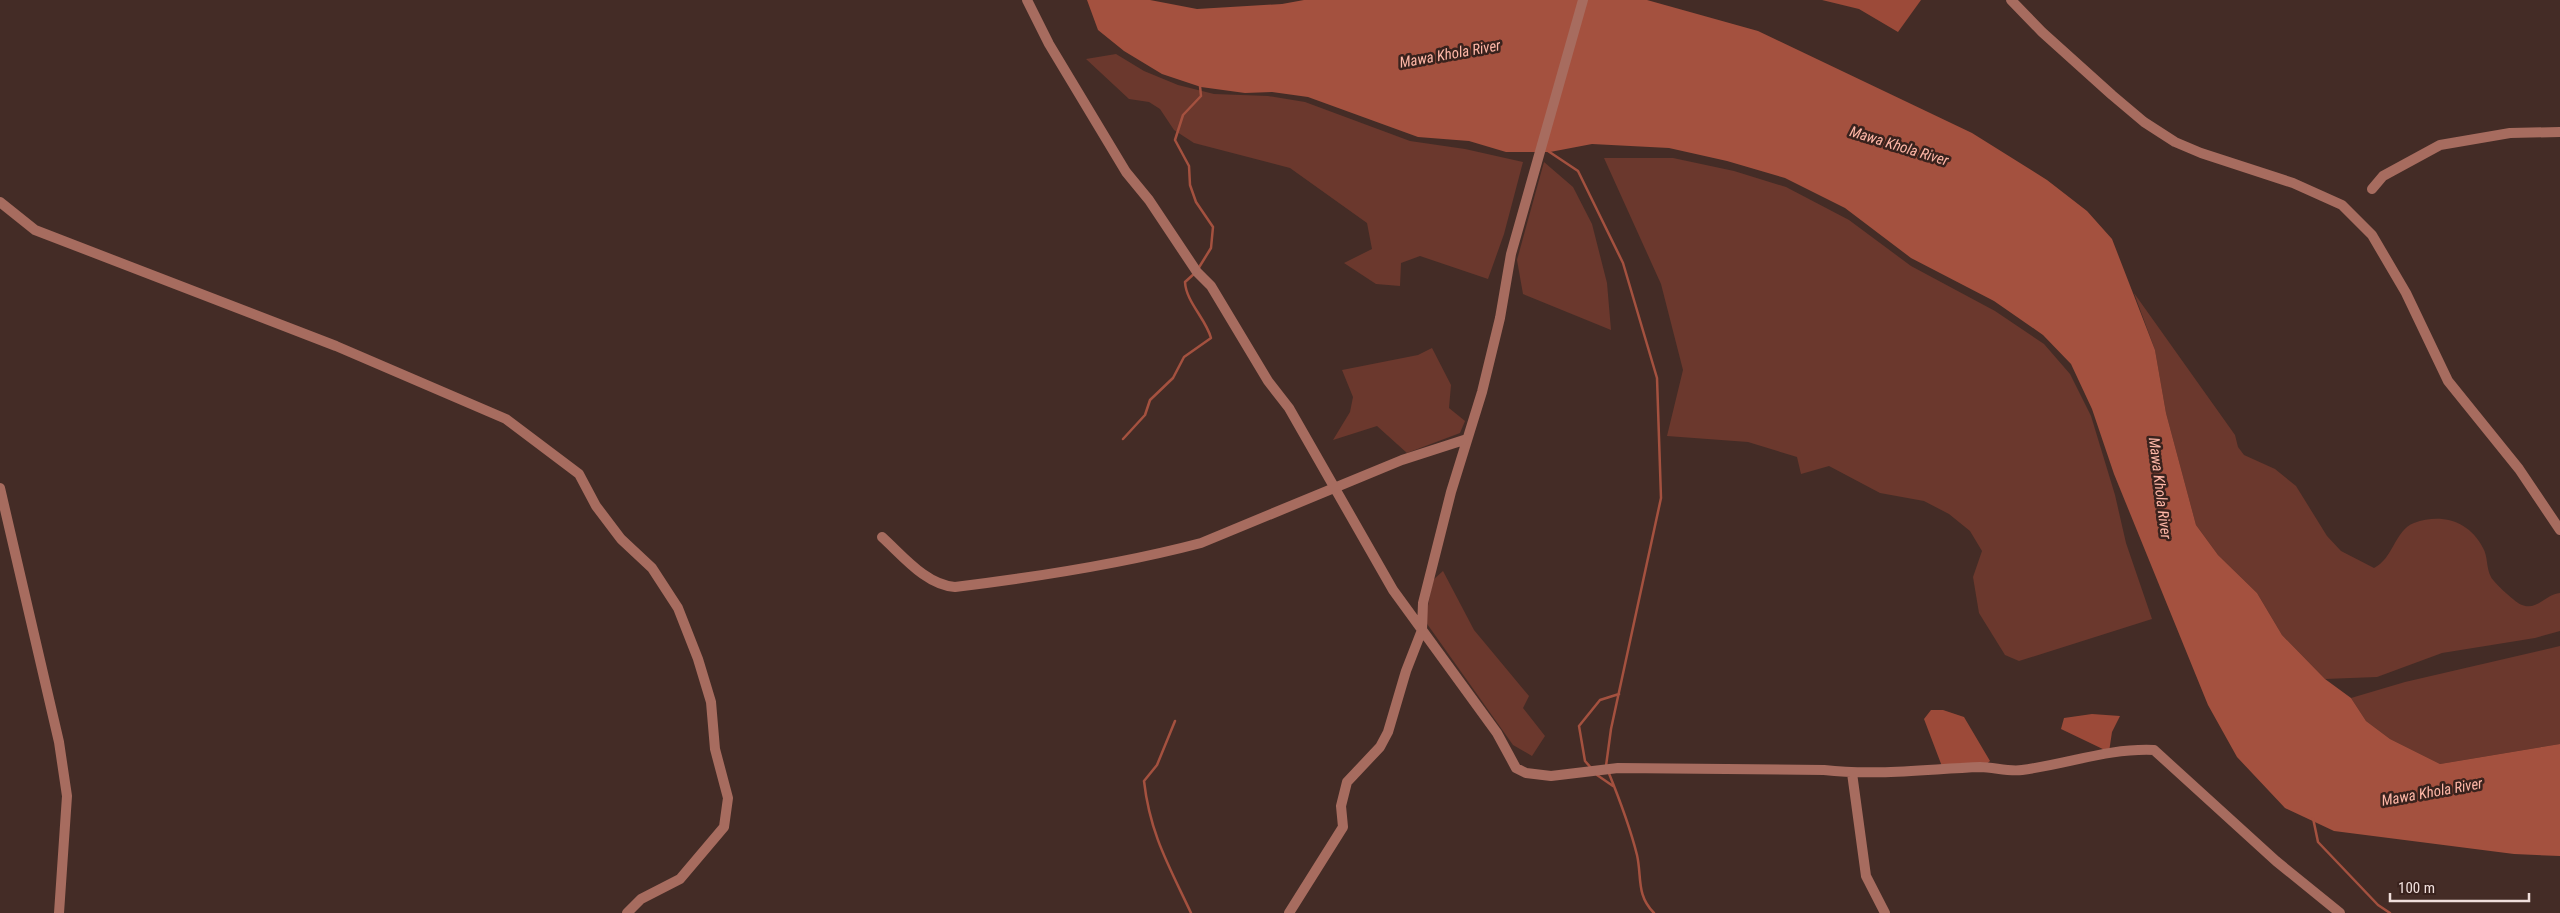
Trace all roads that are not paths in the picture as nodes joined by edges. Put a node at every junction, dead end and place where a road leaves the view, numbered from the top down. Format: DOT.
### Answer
graph roads {
  1 [pos="1027,0"];
  2 [pos="1583,0"];
  3 [pos="2011,0"];
  4 [pos="2560,132"];
  5 [pos="2372,189"];
  6 [pos="0,202"];
  7 [pos="1467,439"];
  8 [pos="0,488"];
  9 [pos="1336,488"];
  10 [pos="2560,530"];
  11 [pos="882,537"];
  12 [pos="1422,630"];
  13 [pos="1852,773"];
  14 [pos="59,913"];
  15 [pos="626,913"];
  16 [pos="1289,913"];
  17 [pos="1886,913"];
  18 [pos="2340,913"];
  1 -- 9 [label="street"];
  2 -- 7 [label="street"];
  3 -- 10 [label="street"];
  4 -- 5 [label="street"];
  6 -- 15 [label="street"];
  7 -- 9 [label="street"];
  7 -- 12 [label="street"];
  8 -- 14 [label="street"];
  9 -- 11 [label="street"];
  9 -- 12 [label="street"];
  12 -- 13 [label="street"];
  12 -- 16 [label="street"];
  13 -- 17 [label="street"];
  13 -- 18 [label="street"];
}
